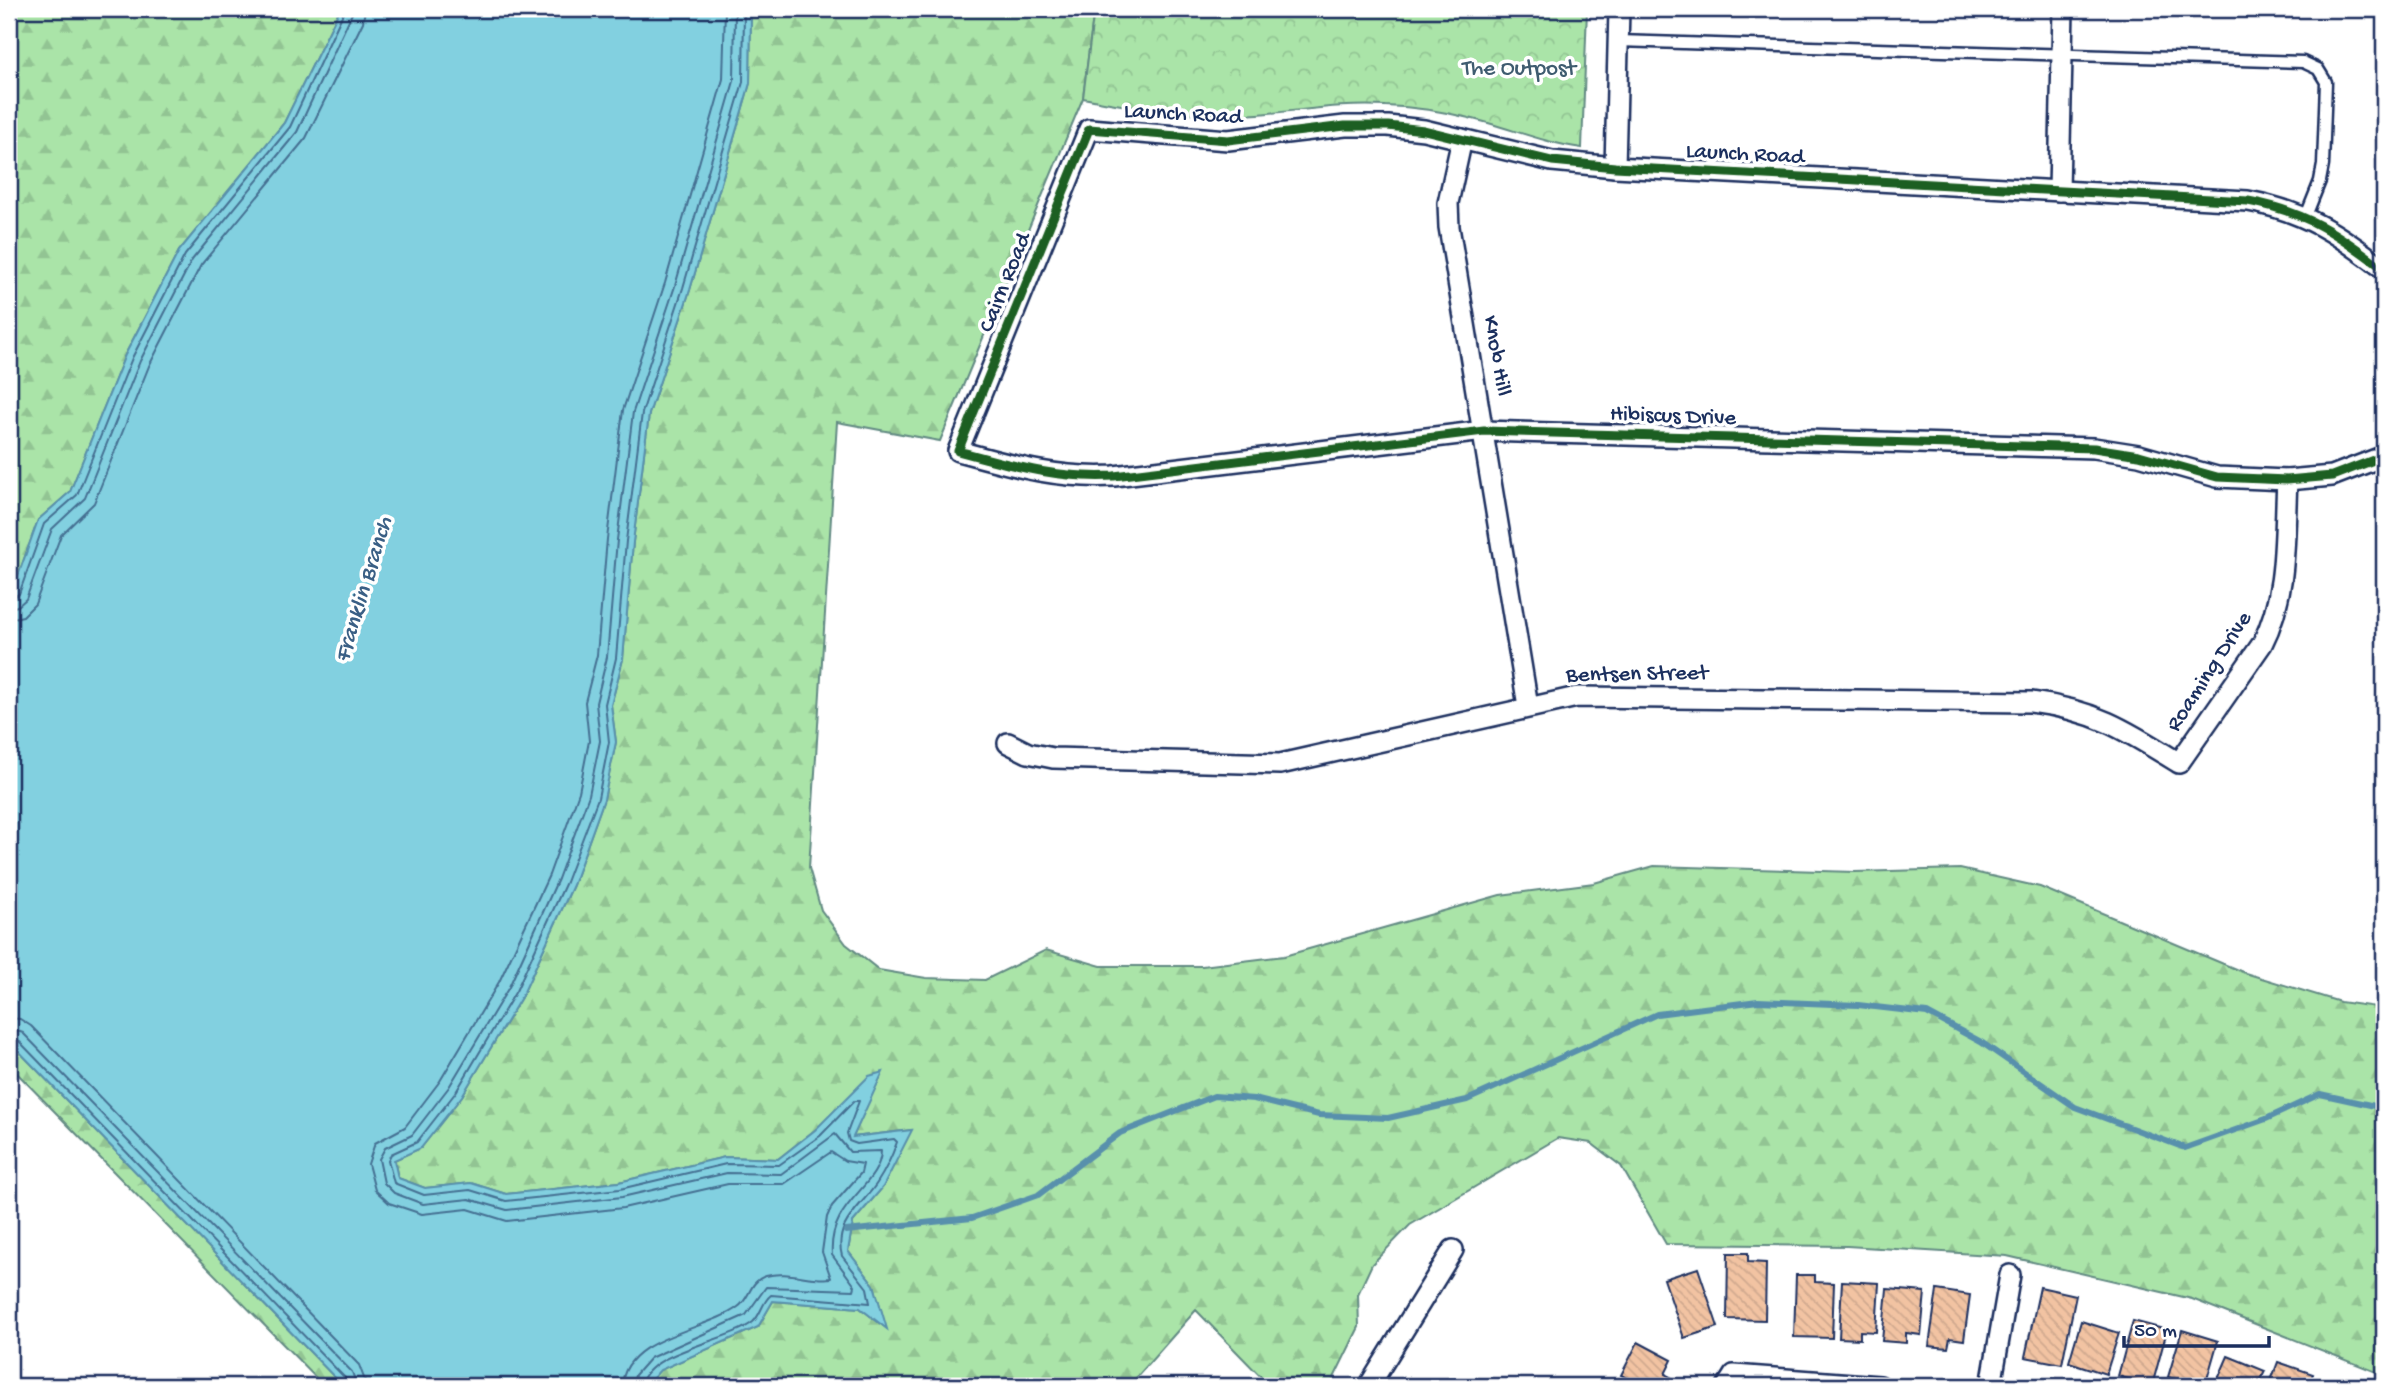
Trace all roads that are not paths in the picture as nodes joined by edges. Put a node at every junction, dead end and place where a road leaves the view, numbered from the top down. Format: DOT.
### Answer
graph roads {
  1 [pos="1619,9"];
  2 [pos="2063,9"];
  3 [pos="1618,41"];
  4 [pos="2062,56"];
  5 [pos="1089,130"];
  6 [pos="1462,139"];
  7 [pos="1615,167"];
  8 [pos="2059,191"];
  9 [pos="2306,216"];
  10 [pos="2384,269"];
  11 [pos="1483,431"];
  12 [pos="958,451"];
  13 [pos="2384,456"];
  14 [pos="2287,480"];
  15 [pos="1528,706"];
  16 [pos="1008,743"];
  17 [pos="2179,763"];
  18 [pos="1453,1250"];
  19 [pos="2010,1275"];
  20 [pos="1730,1381"];
  21 [pos="1369,1386"];
  22 [pos="1880,1386"];
  23 [pos="1992,1386"];
  1 -- 3 [label="street"];
  2 -- 4 [label="street"];
  3 -- 4 [label="lane"];
  3 -- 7 [label="street"];
  4 -- 8 [label="street"];
  4 -- 9 [label="lane"];
  5 -- 6 [label="street, Launch Road"];
  5 -- 12 [label="street, Cairn Road"];
  6 -- 7 [label="street, Launch Road"];
  6 -- 11 [label="street, Knob Hill"];
  7 -- 8 [label="street, Launch Road"];
  8 -- 9 [label="street, Launch Road"];
  9 -- 10 [label="street, Launch Road"];
  11 -- 12 [label="street, Hibiscus Drive"];
  11 -- 14 [label="street, Hibiscus Drive"];
  11 -- 15 [label="street, Knob Hill"];
  13 -- 14 [label="street, Hibiscus Drive"];
  14 -- 17 [label="street, Roaming Drive"];
  15 -- 16 [label="street, Bentsen Street"];
  15 -- 17 [label="street, Bentsen Street"];
  18 -- 21 [label="street"];
  19 -- 23 [label="street"];
  20 -- 22 [label="street"];
}
